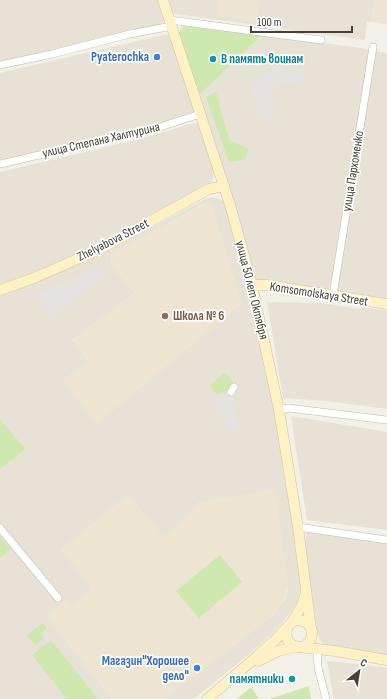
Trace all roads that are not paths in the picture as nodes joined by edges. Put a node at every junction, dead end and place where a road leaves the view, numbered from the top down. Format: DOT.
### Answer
graph roads {
  1 [pos="163,0"];
  2 [pos="171,23"];
  3 [pos="321,40"];
  4 [pos="373,47"];
  5 [pos="0,65"];
  6 [pos="200,114"];
  7 [pos="0,164"];
  8 [pos="224,186"];
  9 [pos="252,285"];
  10 [pos="0,290"];
  11 [pos="333,295"];
  12 [pos="387,304"];
  13 [pos="279,410"];
  14 [pos="387,420"];
  15 [pos="298,527"];
  16 [pos="0,528"];
  17 [pos="387,540"];
  18 [pos="307,588"];
  19 [pos="58,598"];
  20 [pos="290,625"];
  21 [pos="312,631"];
  22 [pos="298,647"];
  23 [pos="317,649"];
  24 [pos="335,651"];
  25 [pos="387,660"];
  26 [pos="242,670"];
  27 [pos="207,699"];
  28 [pos="326,699"];
  1 -- 2 [label="main road, улица 50 лет Октября"];
  2 -- 3 [label="street"];
  2 -- 5 [label="street"];
  2 -- 6 [label="main road, улица 50 лет Октября"];
  4 -- 11 [label="street, улица Пархоменко"];
  6 -- 7 [label="street, улица Степана Халтурина"];
  6 -- 8 [label="main road, улица 50 лет Октября"];
  8 -- 9 [label="main road, улица 50 лет Октября"];
  8 -- 10 [label="main road, Zhelyabova Street"];
  9 -- 11 [label="main road, Komsomolskaya Street"];
  9 -- 13 [label="main road, улица 50 лет Октября"];
  11 -- 12 [label="main road, Komsomolskaya Street"];
  13 -- 14 [label="street"];
  13 -- 15 [label="main road, улица 50 лет Октября"];
  15 -- 17 [label="street"];
  15 -- 18 [label="main road, улица 50 лет Октября"];
  16 -- 19 [label="street"];
  18 -- 20 [label="main road, улица 50 лет Октября"];
  18 -- 21 [label="main road, улица 50 лет Октября"];
  20 -- 21 [label="main road"];
  20 -- 22 [label="main road"];
  20 -- 26 [label="main road, улица 50 лет Октября"];
  21 -- 22 [label="main road"];
  21 -- 24 [label="main road"];
  22 -- 23 [label="main road"];
  22 -- 26 [label="main road"];
  23 -- 24 [label="main road"];
  23 -- 28 [label="street"];
  24 -- 25 [label="main road"];
  26 -- 27 [label="main road"];
}
